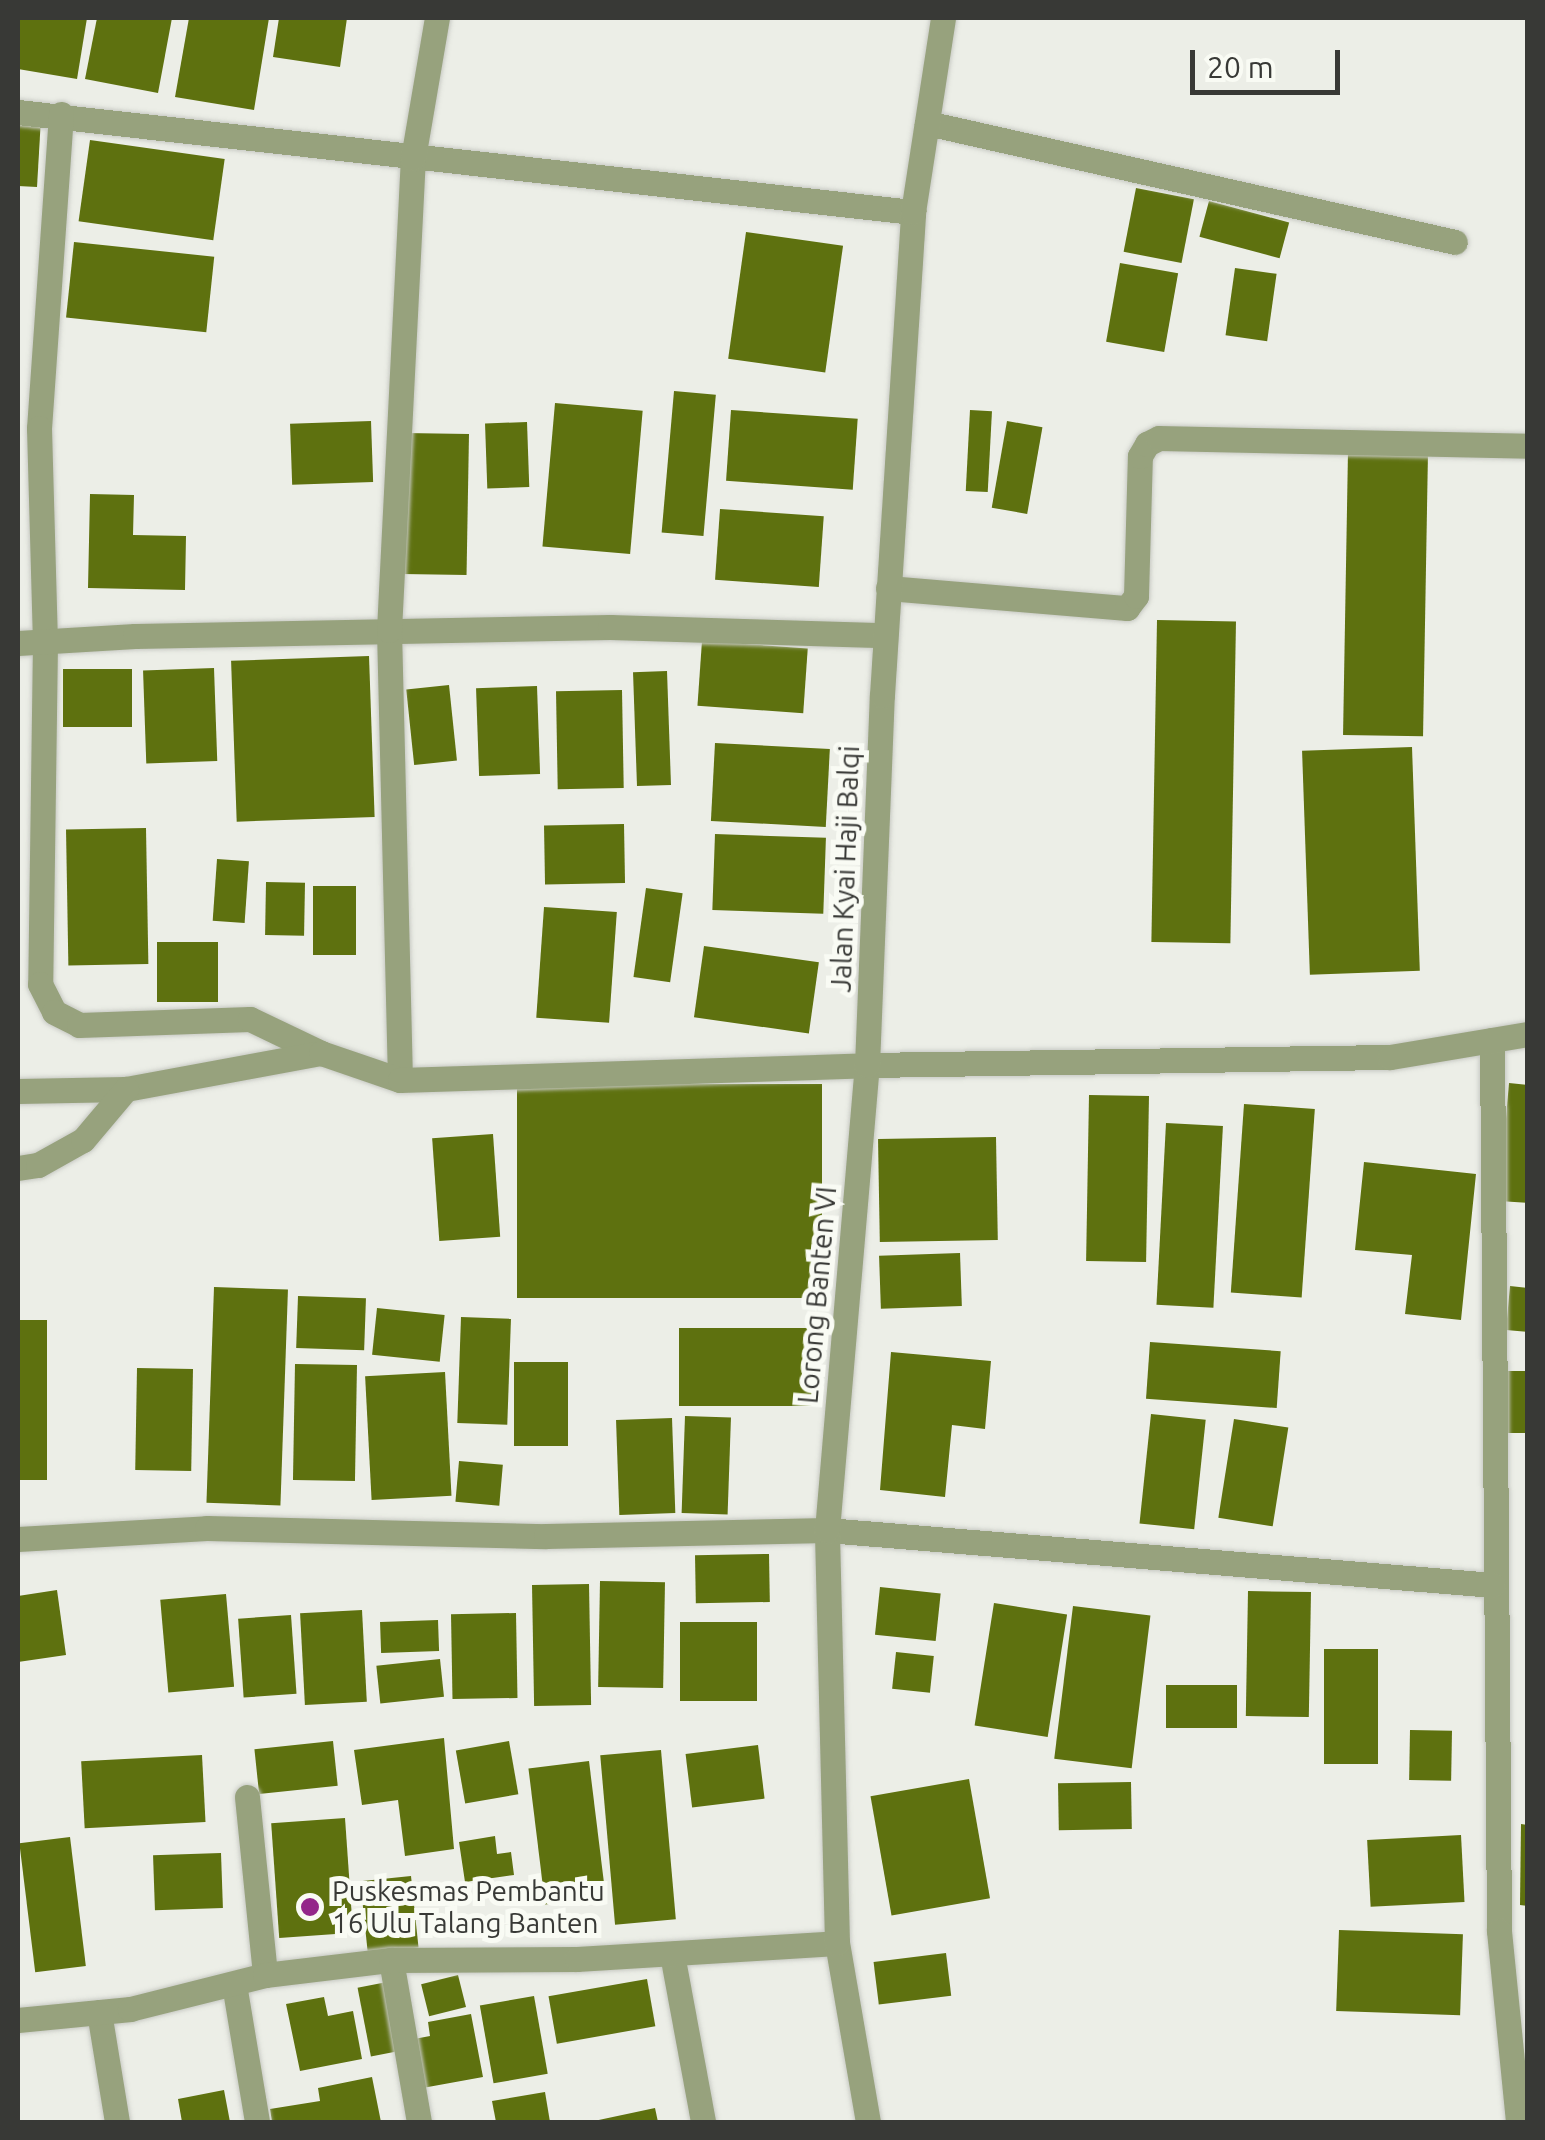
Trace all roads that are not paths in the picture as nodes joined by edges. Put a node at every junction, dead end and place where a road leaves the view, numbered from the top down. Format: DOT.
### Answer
graph roads {
  1 [pos="437,18"];
  2 [pos="943,18"];
  3 [pos="18,112"];
  4 [pos="61,114"];
  5 [pos="927,123"];
  6 [pos="414,158"];
  7 [pos="913,212"];
  8 [pos="1455,242"];
  9 [pos="28,428"];
  10 [pos="1528,446"];
  11 [pos="888,588"];
  12 [pos="389,630"];
  13 [pos="885,635"];
  14 [pos="45,642"];
  15 [pos="18,643"];
  16 [pos="1528,1034"];
  17 [pos="1492,1040"];
  18 [pos="322,1053"];
  19 [pos="867,1065"];
  20 [pos="400,1080"];
  21 [pos="126,1089"];
  22 [pos="18,1092"];
  23 [pos="18,1168"];
  24 [pos="827,1530"];
  25 [pos="18,1540"];
  26 [pos="1493,1585"];
  27 [pos="247,1797"];
  28 [pos="837,1943"];
  29 [pos="672,1954"];
  30 [pos="391,1960"];
  31 [pos="265,1975"];
  32 [pos="234,1984"];
  33 [pos="99,2012"];
  34 [pos="18,2020"];
  35 [pos="117,2122"];
  36 [pos="257,2122"];
  37 [pos="419,2122"];
  38 [pos="704,2122"];
  39 [pos="868,2122"];
  40 [pos="1518,2122"];
  1 -- 6 [label="street"];
  2 -- 5 [label="street, Jalan Kyai Haji Balqi"];
  3 -- 4 [label="street"];
  4 -- 6 [label="street"];
  4 -- 9 [label="street"];
  5 -- 7 [label="street, Jalan Kyai Haji Balqi"];
  5 -- 8 [label="street"];
  6 -- 7 [label="street"];
  6 -- 12 [label="street"];
  7 -- 11 [label="street, Jalan Kyai Haji Balqi"];
  9 -- 14 [label="street"];
  10 -- 11 [label="street"];
  11 -- 13 [label="street, Jalan Kyai Haji Balqi"];
  12 -- 13 [label="street"];
  12 -- 14 [label="street"];
  12 -- 20 [label="street"];
  13 -- 19 [label="street, Jalan Kyai Haji Balqi"];
  14 -- 15 [label="street"];
  14 -- 18 [label="street"];
  16 -- 17 [label="street"];
  17 -- 19 [label="street"];
  17 -- 26 [label="street"];
  18 -- 20 [label="street"];
  18 -- 21 [label="street"];
  19 -- 20 [label="street"];
  19 -- 24 [label="street, Lorong Banten VI"];
  21 -- 22 [label="street"];
  21 -- 23 [label="street"];
  24 -- 25 [label="street"];
  24 -- 26 [label="street"];
  24 -- 28 [label="street, Lorong Banten VI"];
  26 -- 40 [label="street"];
  27 -- 31 [label="street"];
  28 -- 29 [label="street"];
  28 -- 39 [label="street, Lorong Banten VI"];
  29 -- 30 [label="street"];
  29 -- 38 [label="street"];
  30 -- 31 [label="street"];
  30 -- 37 [label="street"];
  31 -- 32 [label="street"];
  32 -- 33 [label="street"];
  32 -- 36 [label="street"];
  33 -- 34 [label="street"];
  33 -- 35 [label="street"];
}
